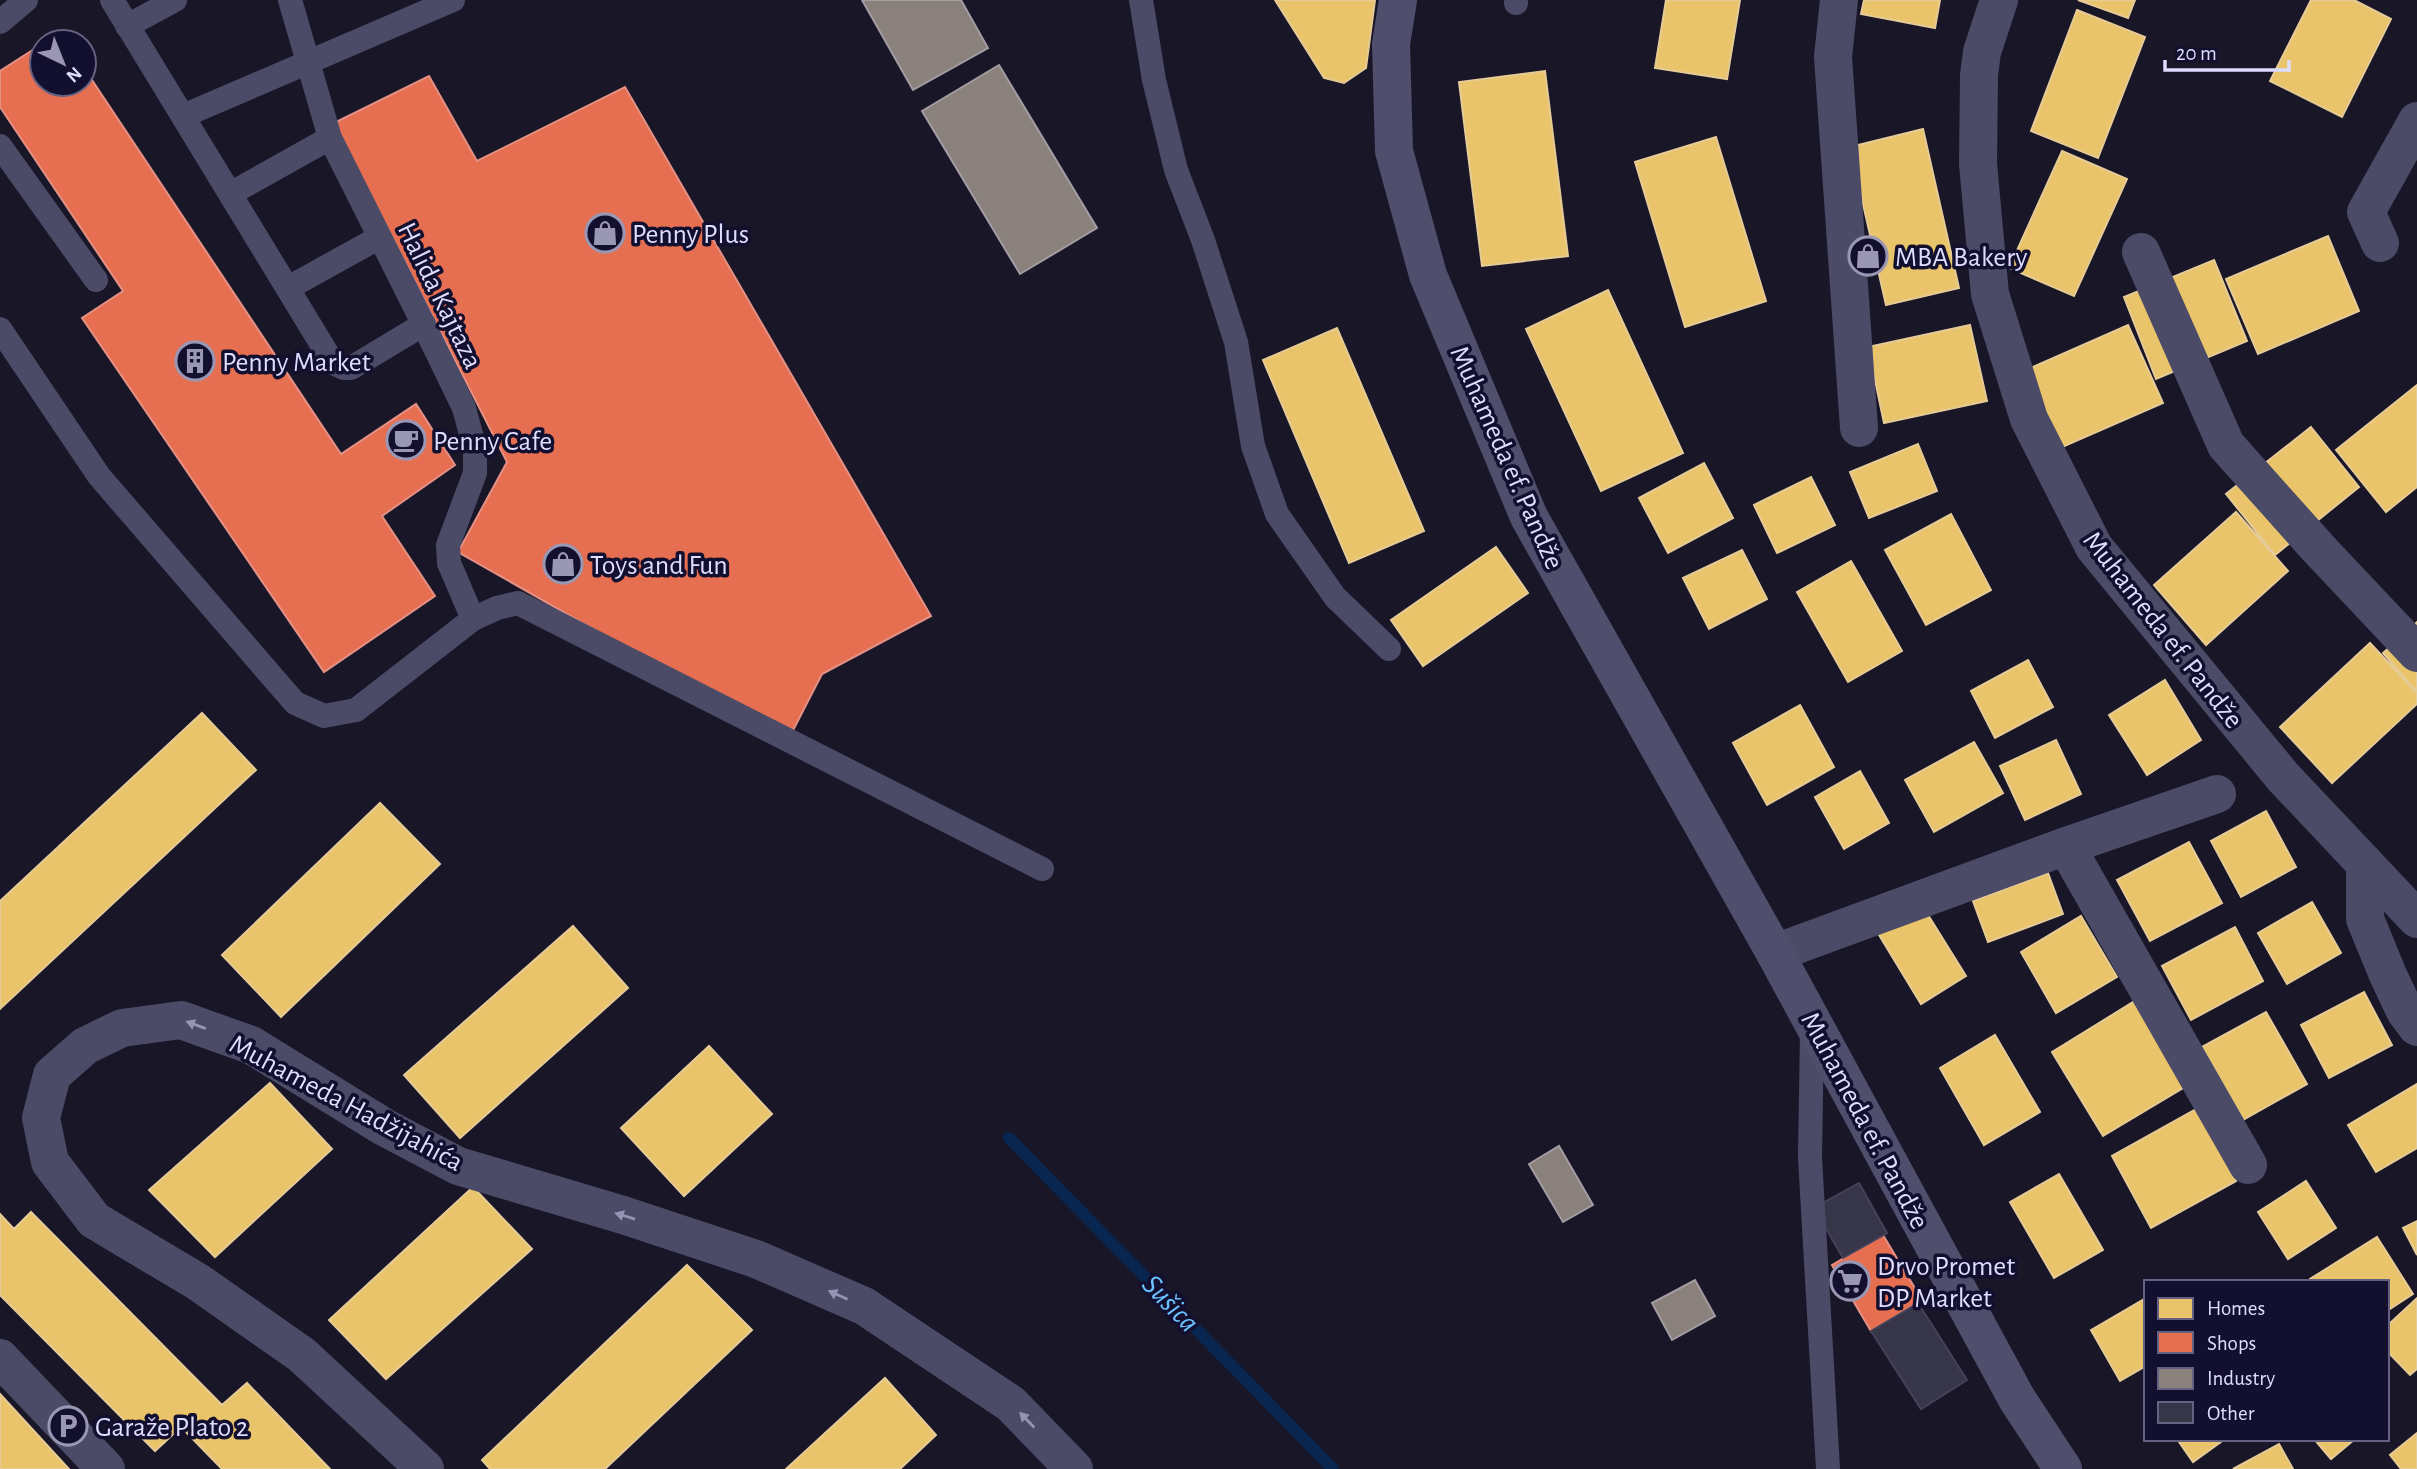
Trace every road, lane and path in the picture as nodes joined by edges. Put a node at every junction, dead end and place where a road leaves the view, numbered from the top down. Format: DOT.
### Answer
graph roads {
  1 [pos="112,0"];
  2 [pos="175,0"];
  3 [pos="290,0"];
  4 [pos="453,0"];
  5 [pos="1141,0"];
  6 [pos="1398,0"];
  7 [pos="1839,0"];
  8 [pos="1999,0"];
  9 [pos="24,1"];
  10 [pos="0,22"];
  11 [pos="127,26"];
  12 [pos="307,64"];
  13 [pos="183,116"];
  14 [pos="2417,121"];
  15 [pos="330,138"];
  16 [pos="0,146"];
  17 [pos="230,194"];
  18 [pos="380,237"];
  19 [pos="2380,243"];
  20 [pos="2141,252"];
  21 [pos="96,280"];
  22 [pos="288,288"];
  23 [pos="424,324"];
  24 [pos="0,329"];
  25 [pos="1859,428"];
  26 [pos="473,619"];
  27 [pos="1389,649"];
  28 [pos="2417,653"];
  29 [pos="2217,794"];
  30 [pos="2066,846"];
  31 [pos="2365,866"];
  32 [pos="1042,869"];
  33 [pos="2417,919"];
  34 [pos="1775,953"];
  35 [pos="1812,1022"];
  36 [pos="2417,1027"];
  37 [pos="2248,1165"];
  38 [pos="0,1358"];
  39 [pos="106,1469"];
  40 [pos="425,1469"];
  41 [pos="1074,1469"];
  42 [pos="1828,1469"];
  43 [pos="2063,1469"];
  1 -- 11 [label="lane"];
  2 -- 11 [label="lane"];
  3 -- 12 [label="lane, Halida Kajtaza"];
  4 -- 12 [label="lane"];
  5 -- 27 [label="lane"];
  6 -- 34 [label="street, Muhameda ef. Pandže"];
  7 -- 25 [label="street"];
  8 -- 31 [label="street, Muhameda ef. Pandže"];
  9 -- 10 [label="lane"];
  11 -- 13 [label="lane"];
  12 -- 13 [label="lane"];
  12 -- 15 [label="lane, Halida Kajtaza"];
  13 -- 17 [label="lane"];
  14 -- 19 [label="street"];
  15 -- 17 [label="lane"];
  15 -- 18 [label="lane, Halida Kajtaza"];
  16 -- 21 [label="lane"];
  17 -- 22 [label="lane"];
  18 -- 22 [label="lane"];
  18 -- 23 [label="lane, Halida Kajtaza"];
  20 -- 28 [label="street"];
  22 -- 23 [label="lane"];
  23 -- 26 [label="lane, Halida Kajtaza"];
  24 -- 26 [label="lane"];
  26 -- 32 [label="lane"];
  29 -- 30 [label="street"];
  30 -- 34 [label="street"];
  30 -- 37 [label="street"];
  31 -- 33 [label="street, Muhameda ef. Pandže"];
  31 -- 36 [label="street"];
  34 -- 35 [label="street, Muhameda ef. Pandže"];
  35 -- 42 [label="lane"];
  35 -- 43 [label="street, Muhameda ef. Pandže"];
  38 -- 39 [label="street"];
  41 -- 40 [label="street, Muhameda Hadžijahića, one-way"];
}
